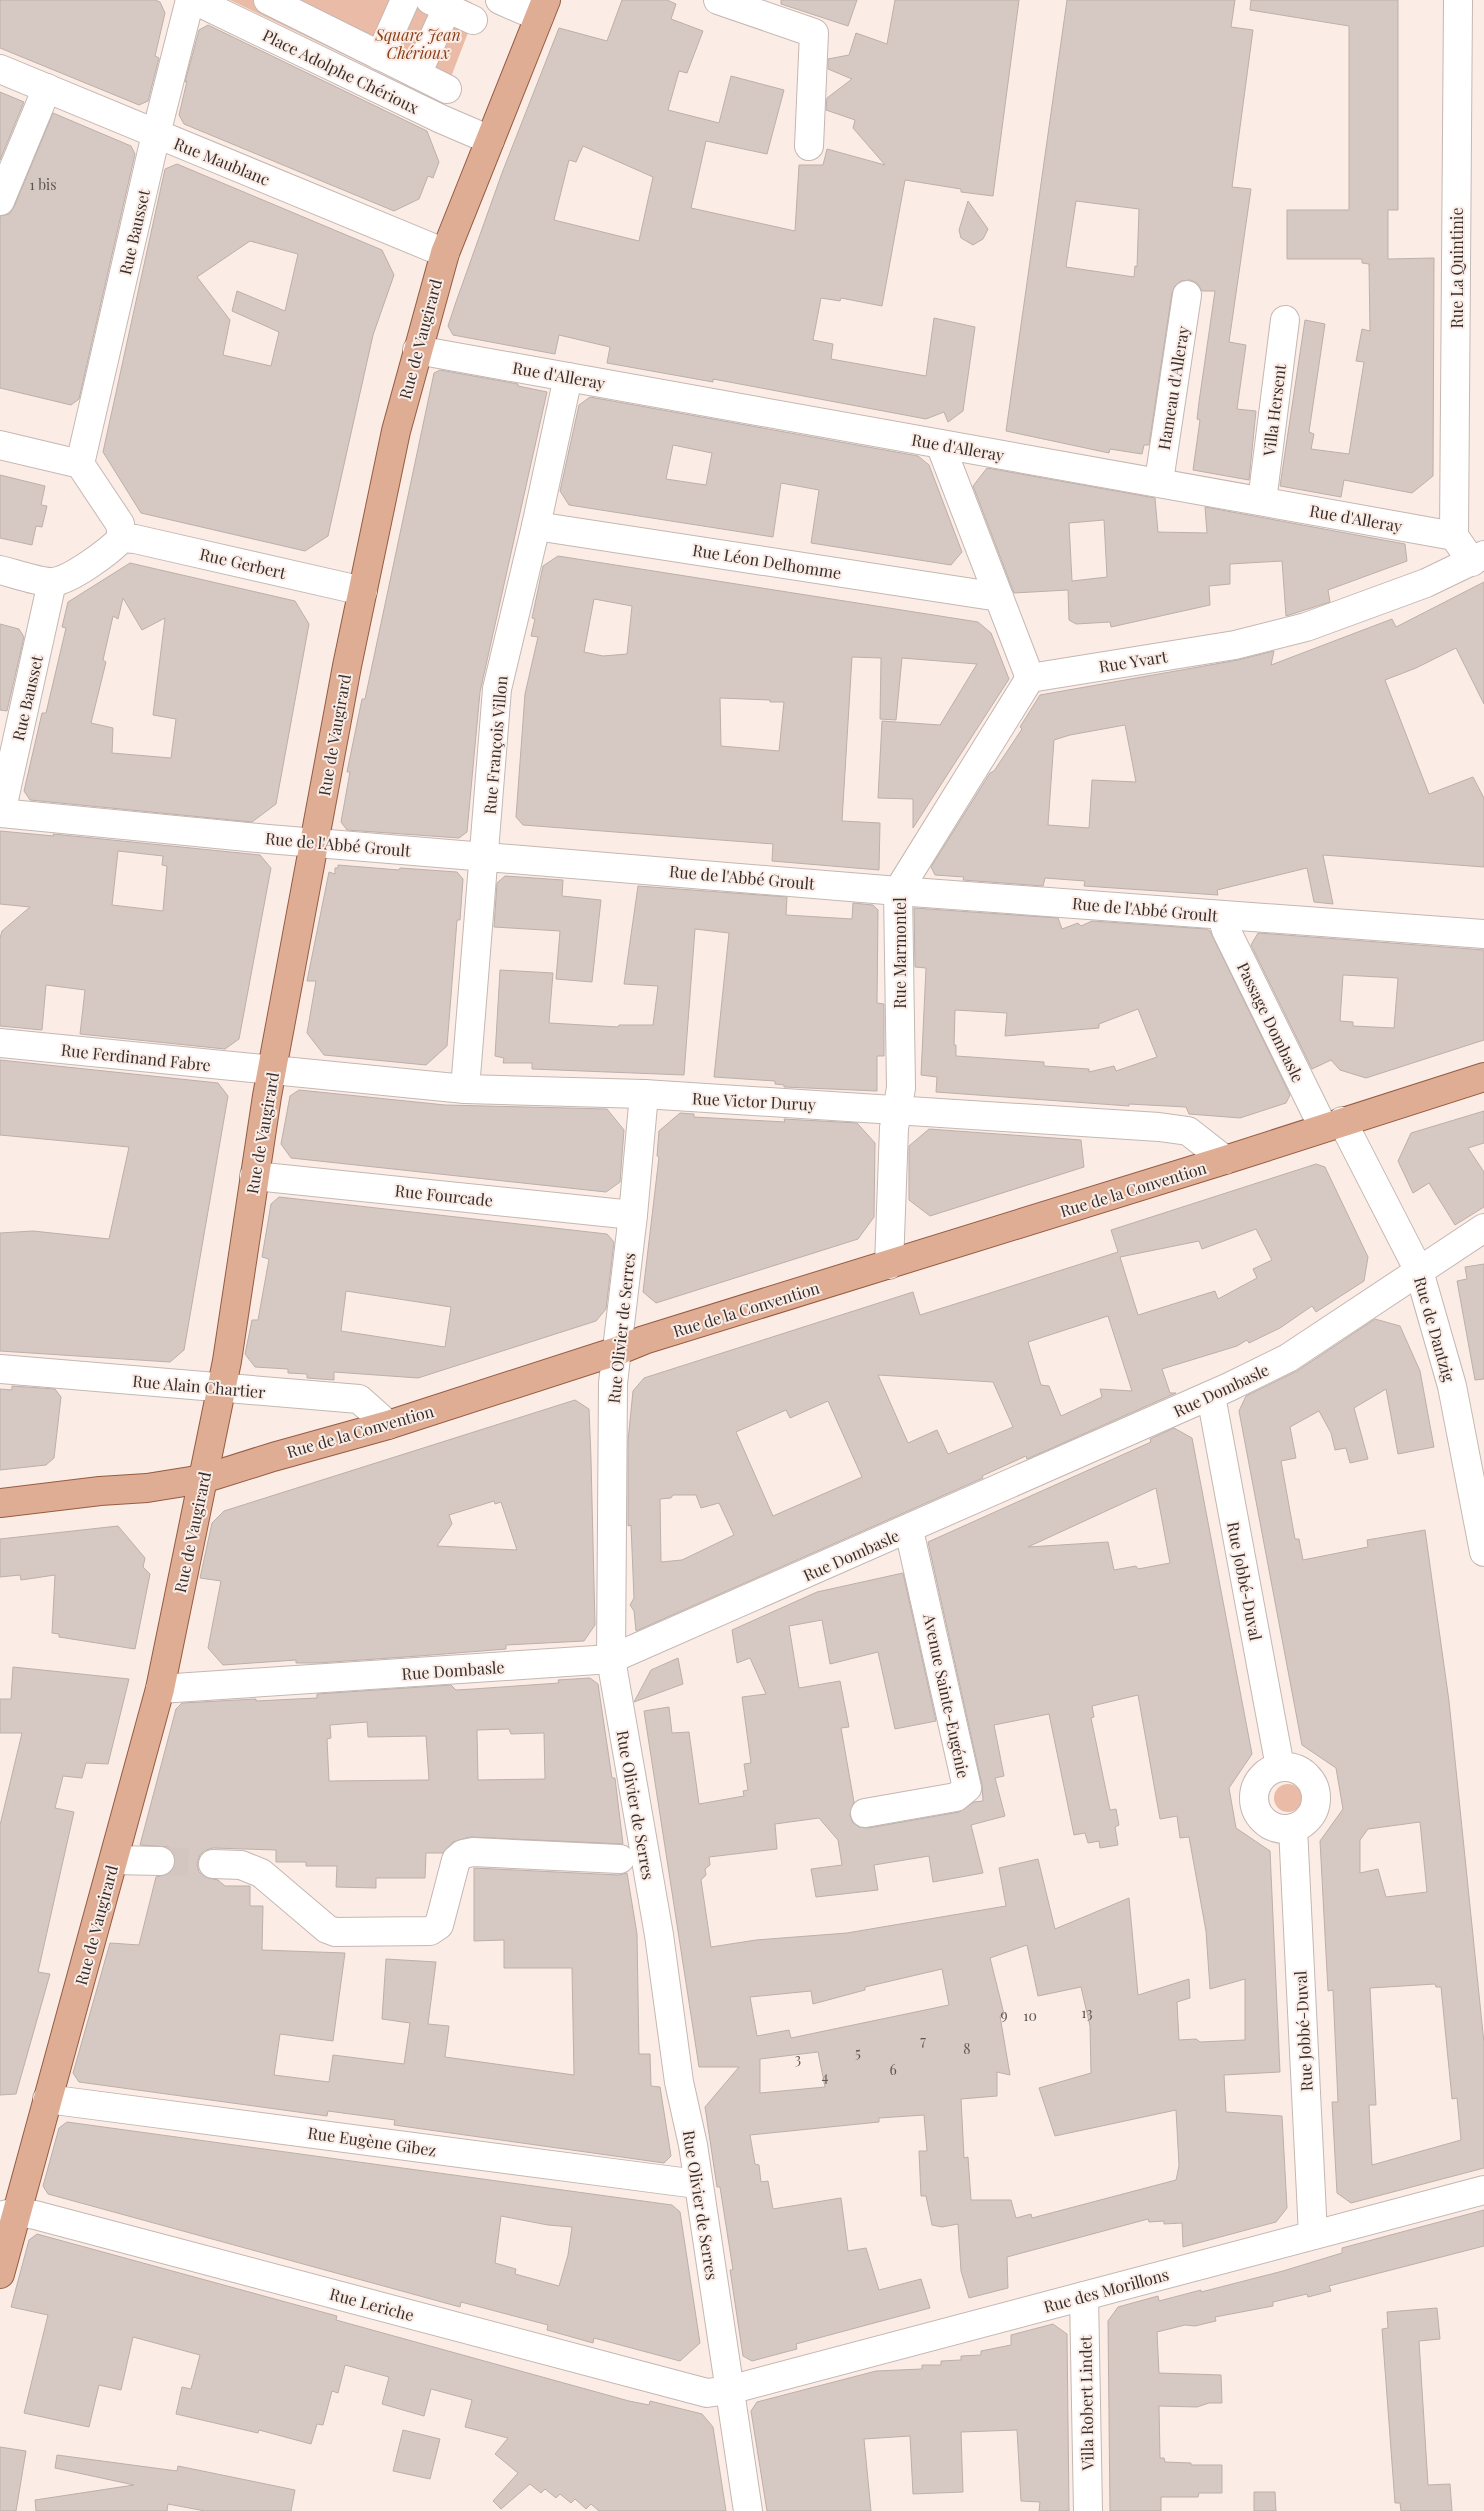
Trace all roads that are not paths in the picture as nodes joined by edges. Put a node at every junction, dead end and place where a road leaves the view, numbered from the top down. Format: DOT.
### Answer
graph roads {
  1 [pos="190,0"];
  2 [pos="194,0"];
  3 [pos="268,0"];
  4 [pos="404,0"];
  5 [pos="500,0"];
  6 [pos="718,0"];
  7 [pos="1458,0"];
  8 [pos="438,4"];
  9 [pos="542,9"];
  10 [pos="473,20"];
  11 [pos="380,56"];
  12 [pos="0,69"];
  13 [pos="417,74"];
  14 [pos="47,88"];
  15 [pos="447,89"];
  16 [pos="156,134"];
  17 [pos="490,140"];
  18 [pos="809,146"];
  19 [pos="0,201"];
  20 [pos="445,253"];
  21 [pos="1187,295"];
  22 [pos="1285,320"];
  23 [pos="417,350"];
  24 [pos="568,377"];
  25 [pos="940,444"];
  26 [pos="0,445"];
  27 [pos="80,464"];
  28 [pos="1159,481"];
  29 [pos="1262,501"];
  30 [pos="536,526"];
  31 [pos="1454,536"];
  32 [pos="122,538"];
  33 [pos="1478,559"];
  34 [pos="0,570"];
  35 [pos="52,582"];
  36 [pos="363,591"];
  37 [pos="999,597"];
  38 [pos="1030,678"];
  39 [pos="0,813"];
  40 [pos="315,842"];
  41 [pos="485,856"];
  42 [pos="898,891"];
  43 [pos="1222,916"];
  44 [pos="1484,934"];
  45 [pos="0,1043"];
  46 [pos="273,1070"];
  47 [pos="1484,1077"];
  48 [pos="465,1089"];
  49 [pos="644,1094"];
  50 [pos="896,1110"];
  51 [pos="1332,1124"];
  52 [pos="1225,1160"];
  53 [pos="254,1176"];
  54 [pos="633,1215"];
  55 [pos="1484,1228"];
  56 [pos="889,1265"];
  57 [pos="1419,1271"];
  58 [pos="617,1352"];
  59 [pos="0,1369"];
  60 [pos="222,1389"];
  61 [pos="1211,1396"];
  62 [pos="388,1425"];
  63 [pos="203,1479"];
  64 [pos="0,1503"];
  65 [pos="909,1530"];
  66 [pos="1484,1552"];
  67 [pos="611,1659"];
  68 [pos="160,1689"];
  69 [pos="1280,1767"];
  70 [pos="866,1813"];
  71 [pos="1293,1828"];
  72 [pos="620,1858"];
  73 [pos="114,1860"];
  74 [pos="160,1861"];
  75 [pos="213,1864"];
  76 [pos="47,2099"];
  77 [pos="698,2184"];
  78 [pos="1484,2190"];
  79 [pos="8,2214"];
  80 [pos="1313,2235"];
  81 [pos="0,2274"];
  82 [pos="1084,2296"];
  83 [pos="729,2390"];
  84 [pos="748,2511"];
  85 [pos="1088,2511"];
  1 -- 16 [label="street, Rue Bausset"];
  2 -- 17 [label="street, Place Adolphe Chérioux"];
  3 -- 11 [label="street"];
  4 -- 11 [label="street"];
  5 -- 9 [label="street"];
  6 -- 18 [label="street"];
  7 -- 31 [label="street, Rue La Quintinie"];
  8 -- 10 [label="street"];
  8 -- 13 [label="street"];
  9 -- 17 [label="main road, Rue de Vaugirard"];
  11 -- 13 [label="street"];
  12 -- 14 [label="street, Rue Maublanc"];
  13 -- 15 [label="street"];
  14 -- 16 [label="street, Rue Maublanc"];
  14 -- 19 [label="street"];
  16 -- 20 [label="street, Rue Maublanc"];
  16 -- 27 [label="street, Rue Bausset"];
  17 -- 20 [label="main road, Rue de Vaugirard"];
  20 -- 23 [label="main road, Rue de Vaugirard"];
  21 -- 28 [label="street, Hameau d'Alleray"];
  22 -- 29 [label="street, Villa Hersent"];
  23 -- 24 [label="street, Rue d'Alleray"];
  23 -- 36 [label="main road, Rue de Vaugirard"];
  24 -- 25 [label="street, Rue d'Alleray"];
  24 -- 30 [label="street, Rue François Villon"];
  25 -- 28 [label="street, Rue d'Alleray"];
  25 -- 37 [label="street"];
  26 -- 27 [label="street"];
  27 -- 32 [label="street"];
  28 -- 29 [label="street, Rue d'Alleray"];
  29 -- 31 [label="street, Rue d'Alleray"];
  30 -- 37 [label="street, Rue Léon Delhomme"];
  30 -- 41 [label="street, Rue François Villon"];
  31 -- 33 [label="street"];
  32 -- 35 [label="street"];
  32 -- 36 [label="street, Rue Gerbert"];
  33 -- 38 [label="street, Rue Yvart"];
  34 -- 35 [label="street"];
  35 -- 39 [label="street, Rue Bausset"];
  36 -- 40 [label="main road, Rue de Vaugirard"];
  37 -- 38 [label="street"];
  38 -- 42 [label="street, Rue Marmontel"];
  39 -- 40 [label="street, Rue de l'Abbé Groult"];
  40 -- 41 [label="street, Rue de l'Abbé Groult"];
  40 -- 46 [label="main road, Rue de Vaugirard"];
  41 -- 42 [label="street, Rue de l'Abbé Groult"];
  41 -- 48 [label="street, Rue François Villon"];
  42 -- 43 [label="street, Rue de l'Abbé Groult"];
  42 -- 50 [label="street, Rue Marmontel"];
  43 -- 44 [label="street, Rue de l'Abbé Groult"];
  43 -- 51 [label="street, Passage Dombasle"];
  45 -- 46 [label="street, Rue Ferdinand Fabre"];
  46 -- 48 [label="street, Rue Victor Duruy"];
  46 -- 53 [label="main road, Rue de Vaugirard"];
  47 -- 51 [label="main road, Rue de la Convention"];
  48 -- 49 [label="street, Rue Victor Duruy"];
  49 -- 50 [label="street, Rue Victor Duruy"];
  49 -- 54 [label="street, Rue Olivier de Serres"];
  50 -- 52 [label="street, Rue Victor Duruy"];
  50 -- 56 [label="street, Rue Marmontel"];
  51 -- 52 [label="main road, Rue de la Convention"];
  51 -- 57 [label="street, Rue de Dantzig"];
  52 -- 56 [label="main road, Rue de la Convention"];
  53 -- 54 [label="street, Rue Fourcade"];
  53 -- 60 [label="main road, Rue de Vaugirard"];
  54 -- 58 [label="street, Rue Olivier de Serres"];
  55 -- 57 [label="street, Rue Dombasle"];
  56 -- 58 [label="main road, Rue de la Convention"];
  57 -- 61 [label="street, Rue Dombasle"];
  57 -- 66 [label="street, Rue de Dantzig"];
  58 -- 62 [label="main road, Rue de la Convention"];
  58 -- 67 [label="street, Rue Olivier de Serres"];
  59 -- 60 [label="street, Rue Alain Chartier"];
  60 -- 62 [label="street, Rue Alain Chartier"];
  60 -- 63 [label="main road, Rue de Vaugirard"];
  61 -- 65 [label="street, Rue Dombasle"];
  61 -- 69 [label="street, Rue Jobbé-Duval"];
  62 -- 63 [label="main road, Rue de la Convention"];
  63 -- 64 [label="main road, Rue de la Convention"];
  63 -- 68 [label="main road, Rue de Vaugirard"];
  65 -- 67 [label="street, Rue Dombasle"];
  65 -- 70 [label="street, Avenue Sainte-Eugénie"];
  67 -- 68 [label="street, Rue Dombasle"];
  67 -- 77 [label="street, Rue Olivier de Serres"];
  68 -- 73 [label="main road, Rue de Vaugirard"];
  69 -- 71 [label="street"];
  69 -- 71 [label="street"];
  71 -- 80 [label="street, Rue Jobbé-Duval"];
  72 -- 75 [label="street"];
  73 -- 74 [label="street"];
  73 -- 76 [label="main road, Rue de Vaugirard"];
  76 -- 77 [label="street, Rue Eugène Gibez"];
  76 -- 79 [label="main road, Rue de Vaugirard"];
  77 -- 83 [label="street, Rue Olivier de Serres"];
  78 -- 80 [label="street, Rue des Morillons"];
  79 -- 81 [label="main road, Rue de Vaugirard"];
  79 -- 83 [label="street, Rue Leriche"];
  80 -- 82 [label="street, Rue des Morillons"];
  82 -- 83 [label="street, Rue des Morillons"];
  82 -- 85 [label="street, Villa Robert Lindet"];
  83 -- 84 [label="street, Rue Olivier de Serres"];
}
